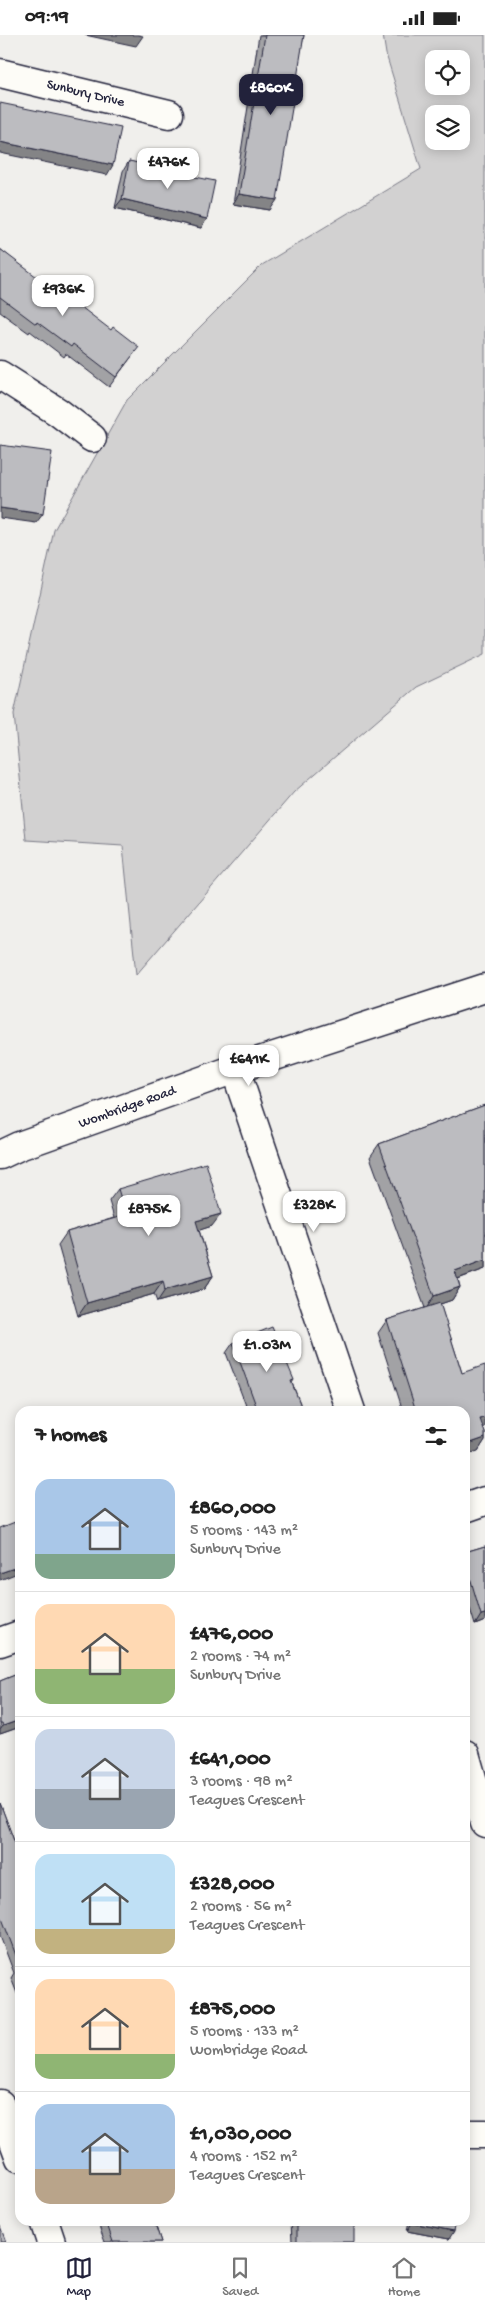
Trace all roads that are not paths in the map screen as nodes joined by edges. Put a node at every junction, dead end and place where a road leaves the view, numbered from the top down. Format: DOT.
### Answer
graph roads {
  1 [pos="0,73"];
  2 [pos="170,114"];
  3 [pos="0,375"];
  4 [pos="92,438"];
  5 [pos="485,988"];
  6 [pos="234,1069"];
  7 [pos="0,1155"];
  8 [pos="349,1406"];
  9 [pos="485,1501"];
  10 [pos="470,1506"];
  11 [pos="15,1637"];
  12 [pos="0,1642"];
  13 [pos="470,1778"];
  14 [pos="485,1823"];
  15 [pos="0,2104"];
  16 [pos="470,2134"];
  17 [pos="485,2134"];
  18 [pos="15,2144"];
  19 [pos="46,2226"];
  20 [pos="51,2242"];
  1 -- 2 [label="street, Sunbury Drive"];
  3 -- 4 [label="street"];
  5 -- 6 [label="street, Wombridge Road"];
  6 -- 7 [label="street, Wombridge Road"];
  6 -- 8 [label="street"];
  9 -- 10 [label="street"];
  11 -- 12 [label="street"];
  13 -- 14 [label="street"];
  15 -- 18 [label="street"];
  16 -- 17 [label="street"];
  19 -- 20 [label="street"];
}
